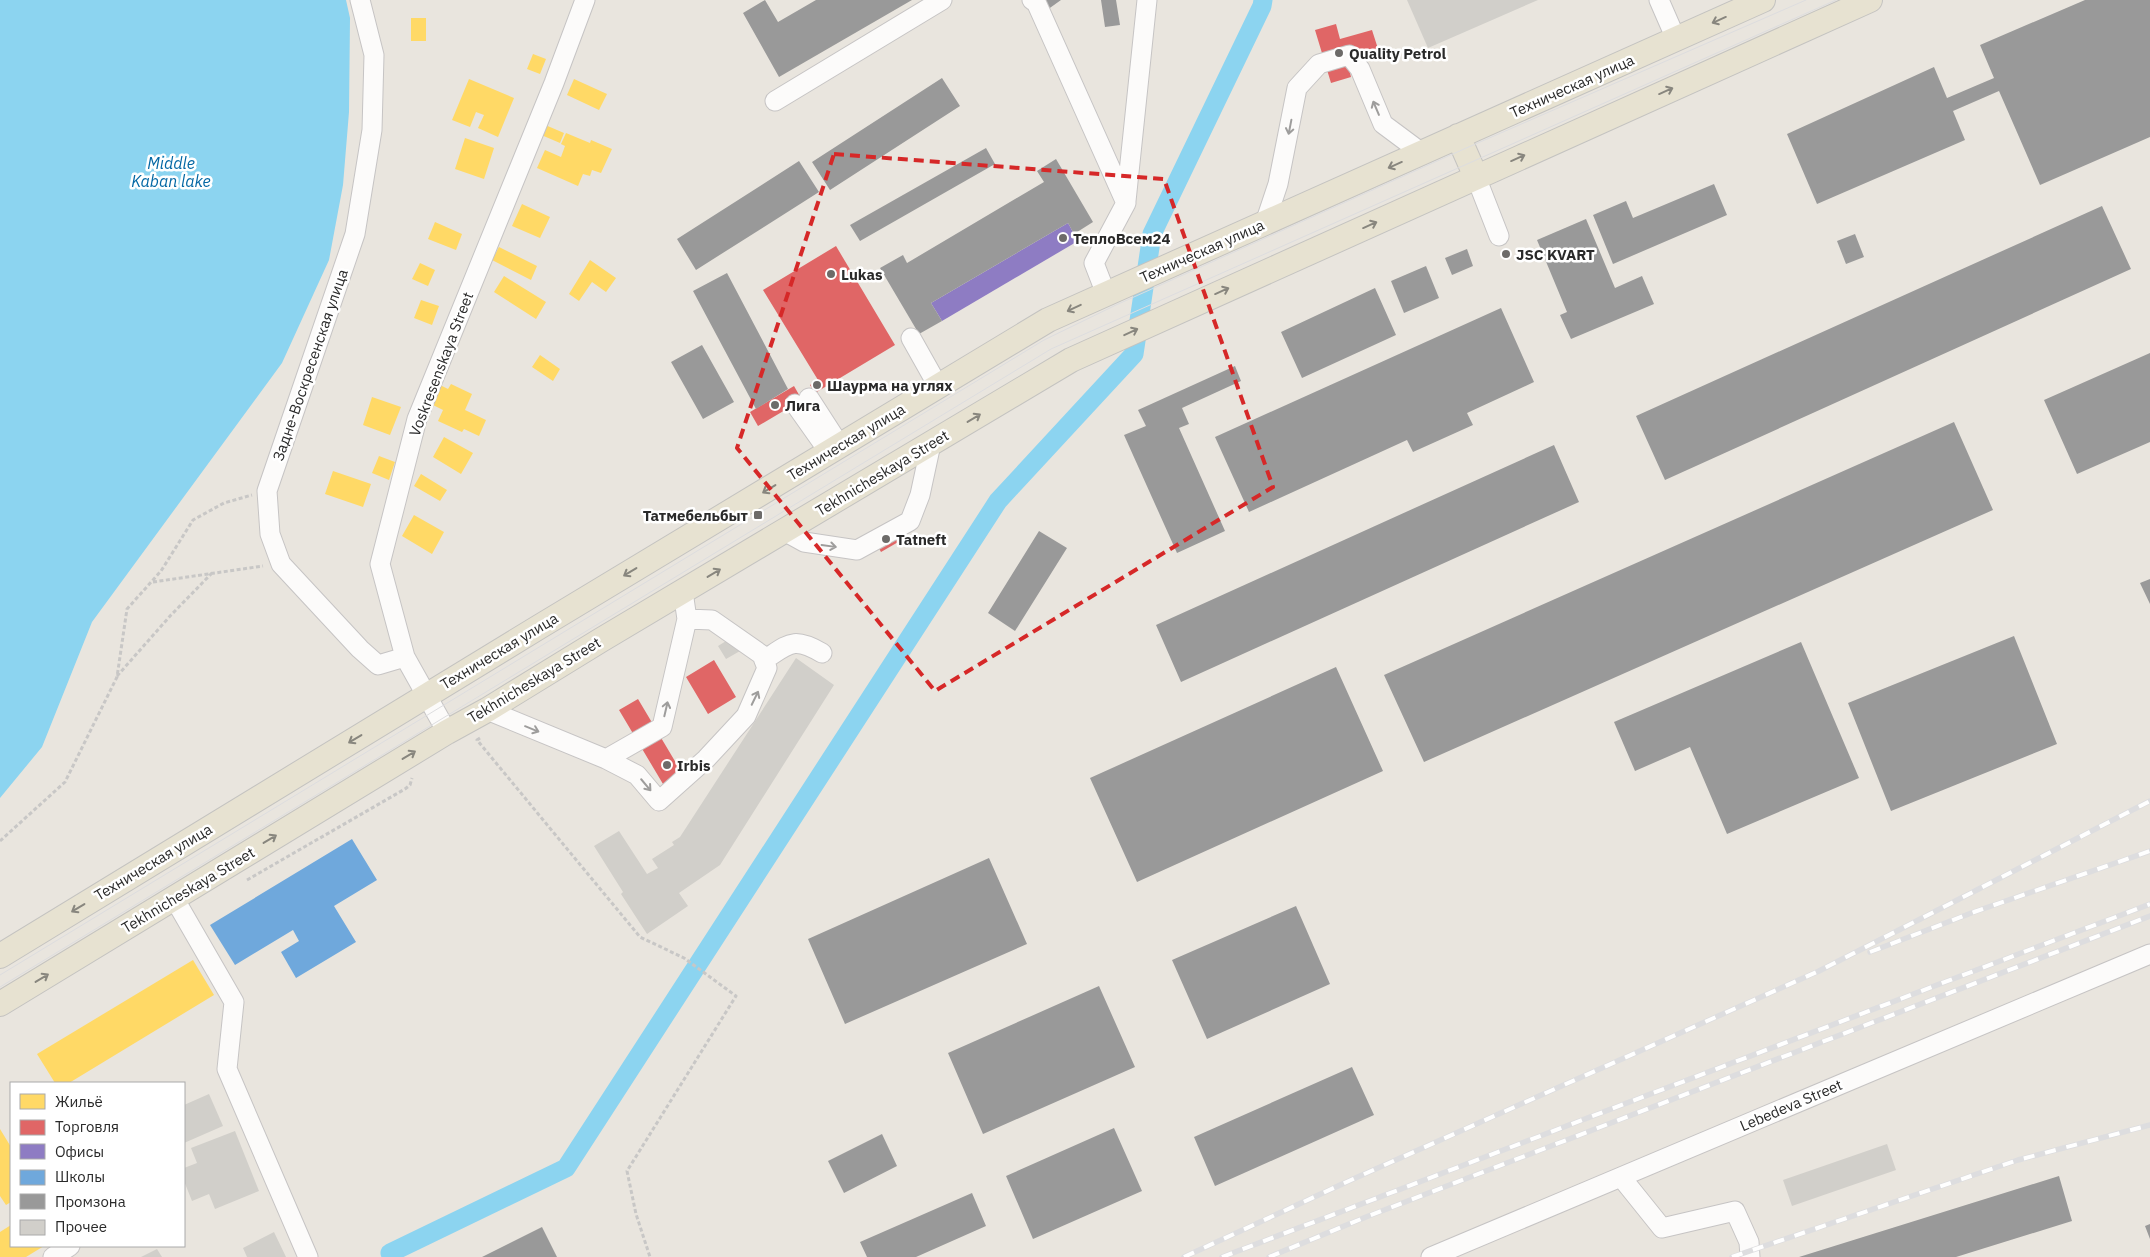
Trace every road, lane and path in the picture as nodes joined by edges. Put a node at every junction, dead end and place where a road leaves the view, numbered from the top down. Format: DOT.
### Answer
graph roads {
  1 [pos="360,0"];
  2 [pos="584,0"];
  3 [pos="942,0"];
  4 [pos="1032,0"];
  5 [pos="1147,0"];
  6 [pos="1659,0"];
  7 [pos="1763,0"];
  8 [pos="1870,0"];
  9 [pos="1676,39"];
  10 [pos="775,101"];
  11 [pos="1458,136"];
  12 [pos="1422,153"];
  13 [pos="1476,177"];
  14 [pos="1126,203"];
  15 [pos="1265,223"];
  16 [pos="1499,236"];
  17 [pos="1112,291"];
  18 [pos="911,338"];
  19 [pos="938,386"];
  20 [pos="802,401"];
  21 [pos="931,444"];
  22 [pos="835,449"];
  23 [pos="267,491"];
  24 [pos="784,531"];
  25 [pos="281,564"];
  26 [pos="213,572"];
  27 [pos="152,582"];
  28 [pos="683,592"];
  29 [pos="687,619"];
  30 [pos="822,653"];
  31 [pos="405,657"];
  32 [pos="764,660"];
  33 [pos="117,677"];
  34 [pos="426,695"];
  35 [pos="487,710"];
  36 [pos="509,720"];
  37 [pos="447,732"];
  38 [pos="606,759"];
  39 [pos="0,841"];
  40 [pos="174,898"];
  41 [pos="2150,954"];
  42 [pos="0,956"];
  43 [pos="0,1004"];
  44 [pos="1621,1177"];
  45 [pos="68,1247"];
  46 [pos="53,1257"];
  47 [pos="308,1257"];
  48 [pos="650,1257"];
  49 [pos="1431,1257"];
  50 [pos="1750,1257"];
  1 -- 23 [label="street, Задне-Воскресенская улица"];
  2 -- 31 [label="street, Voskresenskaya Street"];
  3 -- 10 [label="street"];
  4 -- 14 [label="street"];
  5 -- 14 [label="street"];
  6 -- 9 [label="street"];
  7 -- 9 [label="main road, Техническая улица, one-way"];
  13 -- 8 [label="main road, one-way"];
  9 -- 11 [label="main road, Техническая улица"];
  11 -- 12 [label="main road, Техническая улица"];
  11 -- 13 [label="main road"];
  12 -- 15 [label="main road, Техническая улица, one-way"];
  12 -- 15 [label="street, one-way"];
  13 -- 16 [label="street"];
  21 -- 13 [label="main road, Tekhnicheskaya Street, one-way"];
  14 -- 17 [label="street"];
  15 -- 17 [label="main road, Техническая улица"];
  17 -- 19 [label="main road, Техническая улица, one-way"];
  18 -- 19 [label="street"];
  19 -- 22 [label="main road, Техническая улица"];
  20 -- 22 [label="street"];
  21 -- 24 [label="main road, Tekhnicheskaya Street"];
  24 -- 21 [label="street, one-way"];
  22 -- 34 [label="main road, Техническая улица, one-way"];
  23 -- 25 [label="street, Задне-Воскресенская улица"];
  23 -- 27 [label="path"];
  28 -- 24 [label="main road, Tekhnicheskaya Street, one-way"];
  25 -- 26 [label="path"];
  25 -- 31 [label="street, Задне-Воскресенская улица"];
  26 -- 27 [label="path"];
  26 -- 33 [label="path"];
  27 -- 33 [label="path"];
  28 -- 29 [label="street"];
  28 -- 35 [label="main road, Tekhnicheskaya Street"];
  29 -- 32 [label="street"];
  38 -- 29 [label="street, one-way"];
  30 -- 32 [label="street"];
  31 -- 34 [label="street, Voskresenskaya Street"];
  38 -- 32 [label="street, one-way"];
  33 -- 39 [label="path"];
  34 -- 37 [label="street, Voskresenskaya Street"];
  34 -- 42 [label="main road, Техническая улица, one-way"];
  35 -- 36 [label="street"];
  35 -- 37 [label="main road, Tekhnicheskaya Street"];
  36 -- 38 [label="street, one-way"];
  36 -- 48 [label="path"];
  40 -- 37 [label="main road, Tekhnicheskaya Street, one-way"];
  43 -- 40 [label="main road, Tekhnicheskaya Street, one-way"];
  40 -- 47 [label="street"];
  41 -- 44 [label="street, Lebedeva Street"];
  44 -- 49 [label="street, Lebedeva Street"];
  44 -- 50 [label="street"];
  45 -- 46 [label="street"];
}
